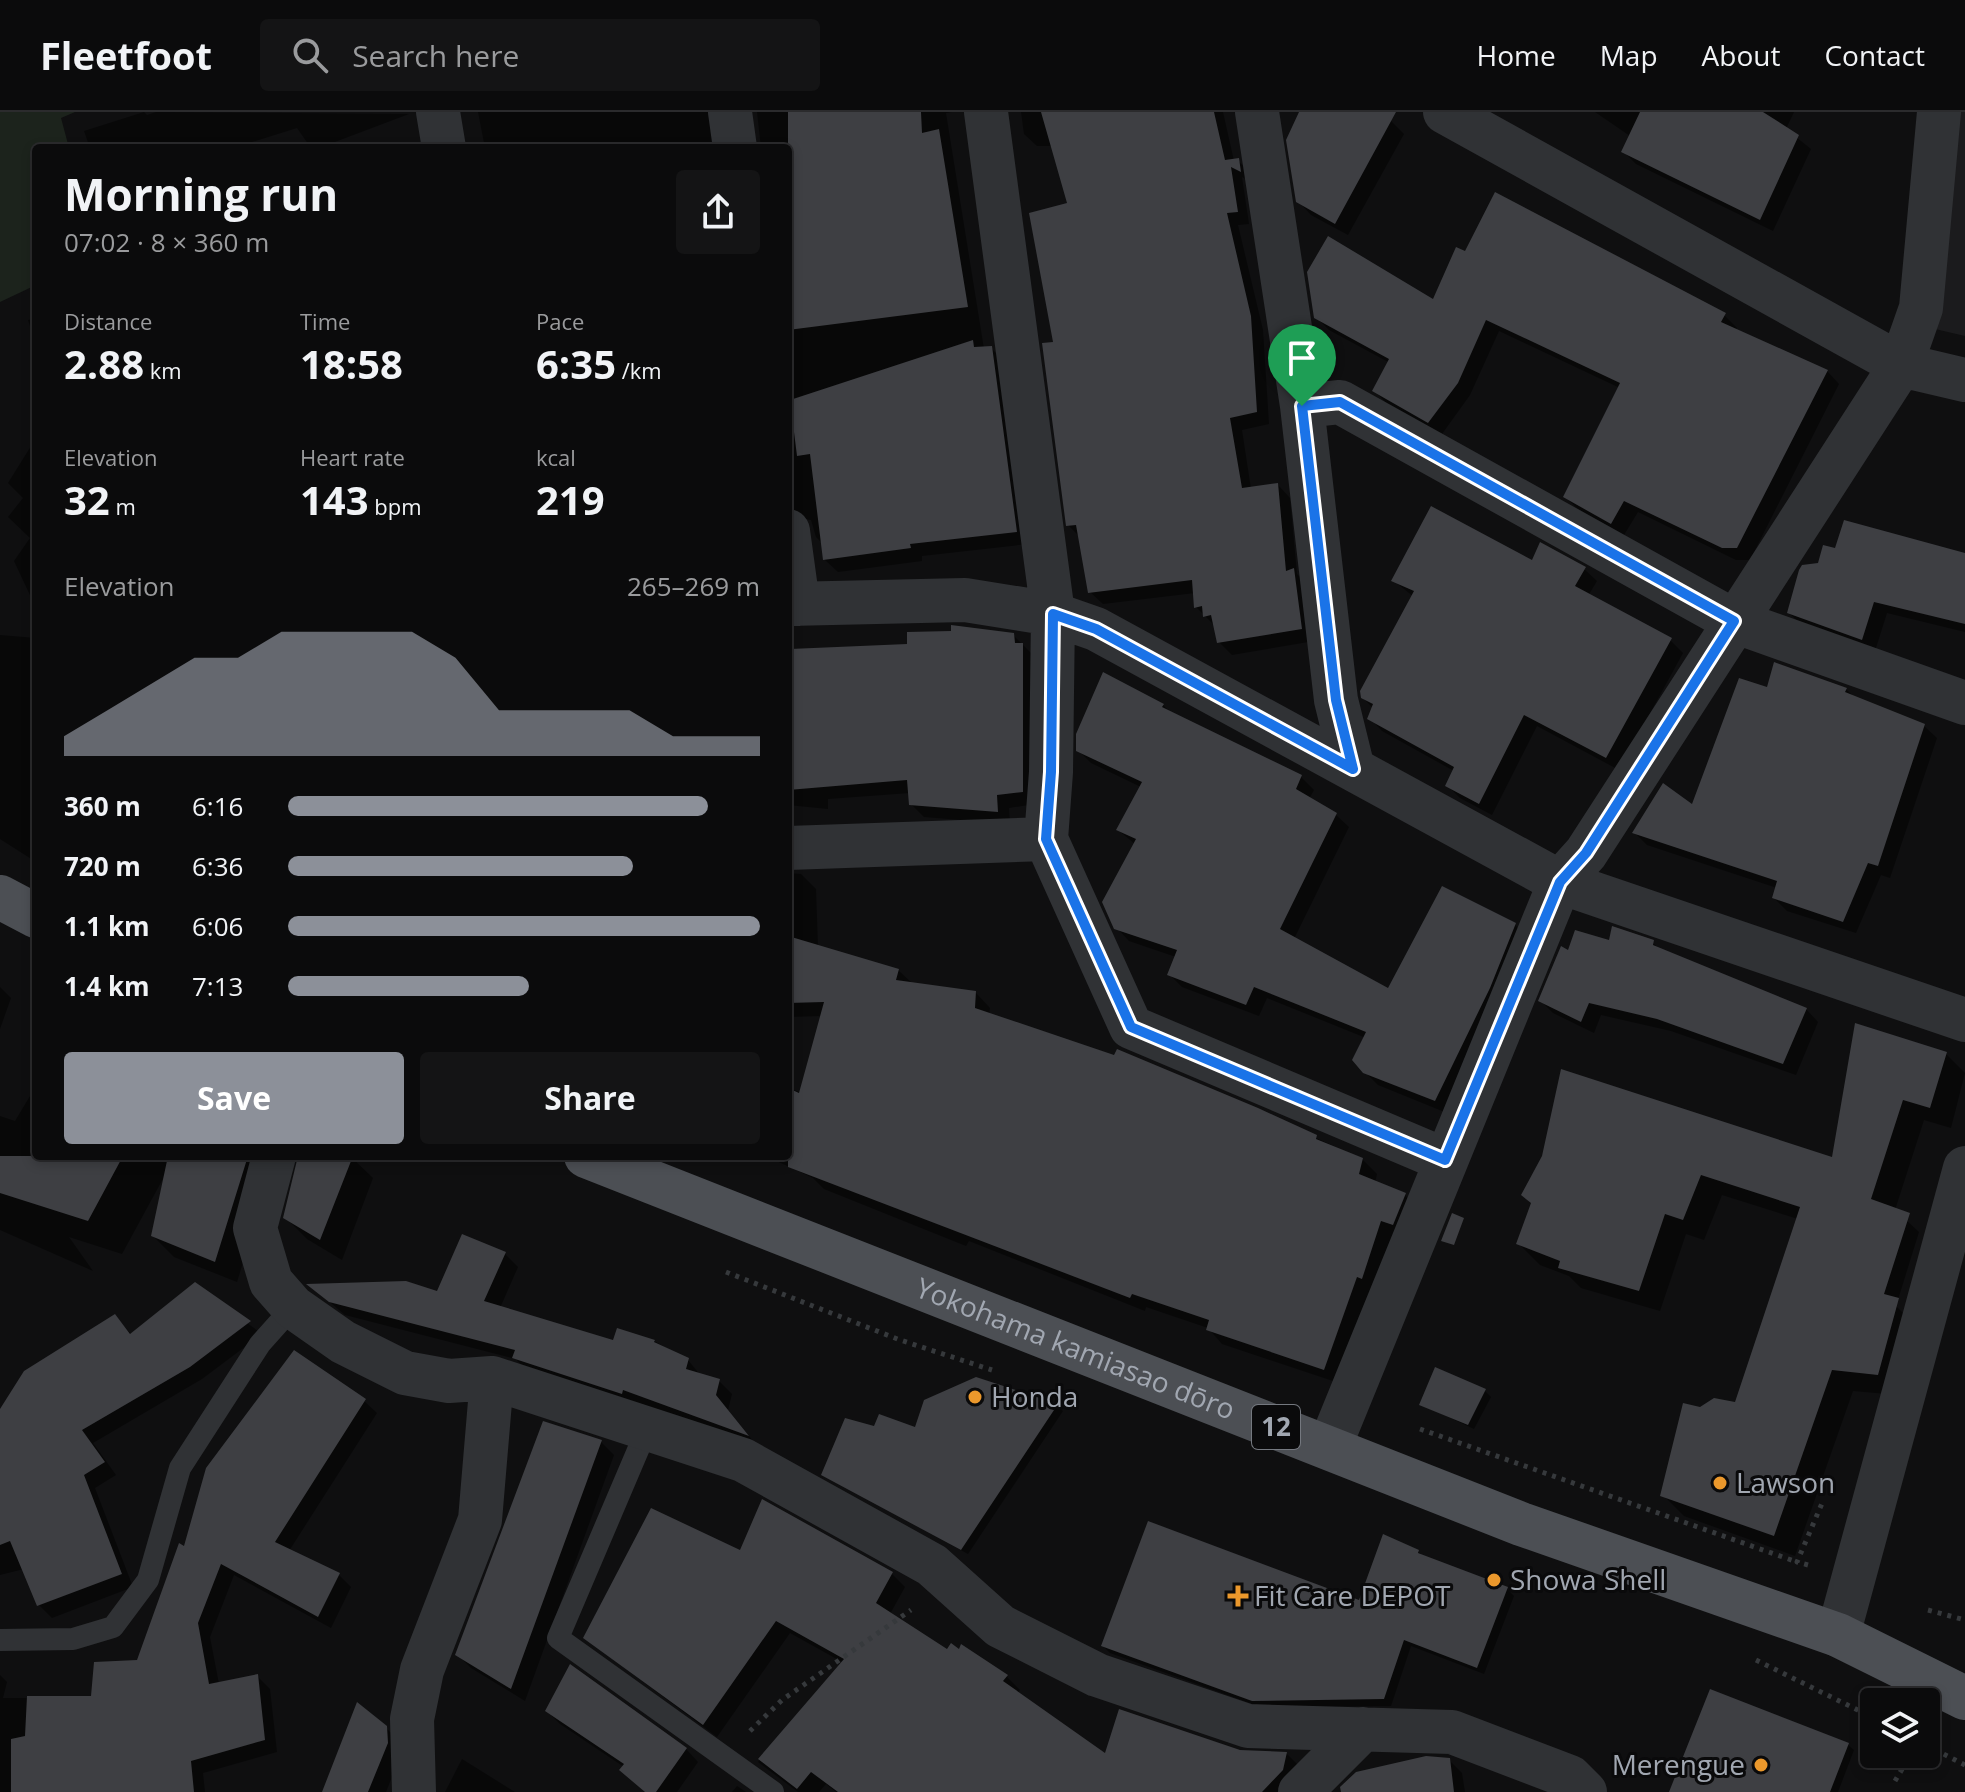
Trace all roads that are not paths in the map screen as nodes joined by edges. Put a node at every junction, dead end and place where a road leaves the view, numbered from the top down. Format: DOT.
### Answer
graph roads {
  1 [pos="438,112"];
  2 [pos="730,112"];
  3 [pos="986,112"];
  4 [pos="1257,112"];
  5 [pos="1445,112"];
  6 [pos="1939,112"];
  7 [pos="443,144"];
  8 [pos="734,144"];
  9 [pos="1901,365"];
  10 [pos="1965,380"];
  11 [pos="1302,406"];
  12 [pos="793,604"];
  13 [pos="1053,614"];
  14 [pos="1734,621"];
  15 [pos="1965,703"];
  16 [pos="1353,769"];
  17 [pos="1046,839"];
  18 [pos="792,848"];
  19 [pos="1560,882"];
  20 [pos="0,897"];
  21 [pos="32,914"];
  22 [pos="1965,1020"];
  23 [pos="273,1160"];
  24 [pos="596,1160"];
  25 [pos="1445,1160"];
  26 [pos="1965,1168"];
  27 [pos="293,1307"];
  28 [pos="492,1378"];
  29 [pos="647,1429"];
  30 [pos="1329,1448"];
  31 [pos="1838,1635"];
  32 [pos="0,1640"];
  33 [pos="1965,1698"];
  34 [pos="1363,1729"];
  35 [pos="414,1792"];
  36 [pos="773,1792"];
  37 [pos="1300,1792"];
  38 [pos="1585,1792"];
  1 -- 7 [label="street"];
  2 -- 8 [label="street"];
  3 -- 13 [label="street"];
  4 -- 11 [label="street"];
  5 -- 9 [label="street"];
  6 -- 9 [label="street"];
  9 -- 10 [label="street"];
  9 -- 14 [label="street"];
  11 -- 14 [label="street"];
  11 -- 16 [label="street"];
  12 -- 13 [label="street"];
  13 -- 16 [label="street"];
  13 -- 17 [label="street"];
  14 -- 15 [label="street"];
  14 -- 19 [label="street"];
  16 -- 19 [label="street"];
  17 -- 18 [label="street"];
  17 -- 25 [label="street"];
  19 -- 22 [label="street"];
  19 -- 25 [label="street"];
  20 -- 21 [label="main road"];
  23 -- 27 [label="street"];
  24 -- 30 [label="main road, Yokohama kamiasao dōro / 12"];
  25 -- 30 [label="street"];
  26 -- 31 [label="street"];
  27 -- 28 [label="street"];
  27 -- 32 [label="lane"];
  28 -- 29 [label="street"];
  28 -- 35 [label="street"];
  29 -- 34 [label="street"];
  29 -- 36 [label="lane"];
  30 -- 31 [label="main road, Yokohama kamiasao dōro / 12"];
  31 -- 33 [label="main road, Yokohama kamiasao dōro / 12"];
  34 -- 37 [label="street"];
  34 -- 38 [label="street"];
}
